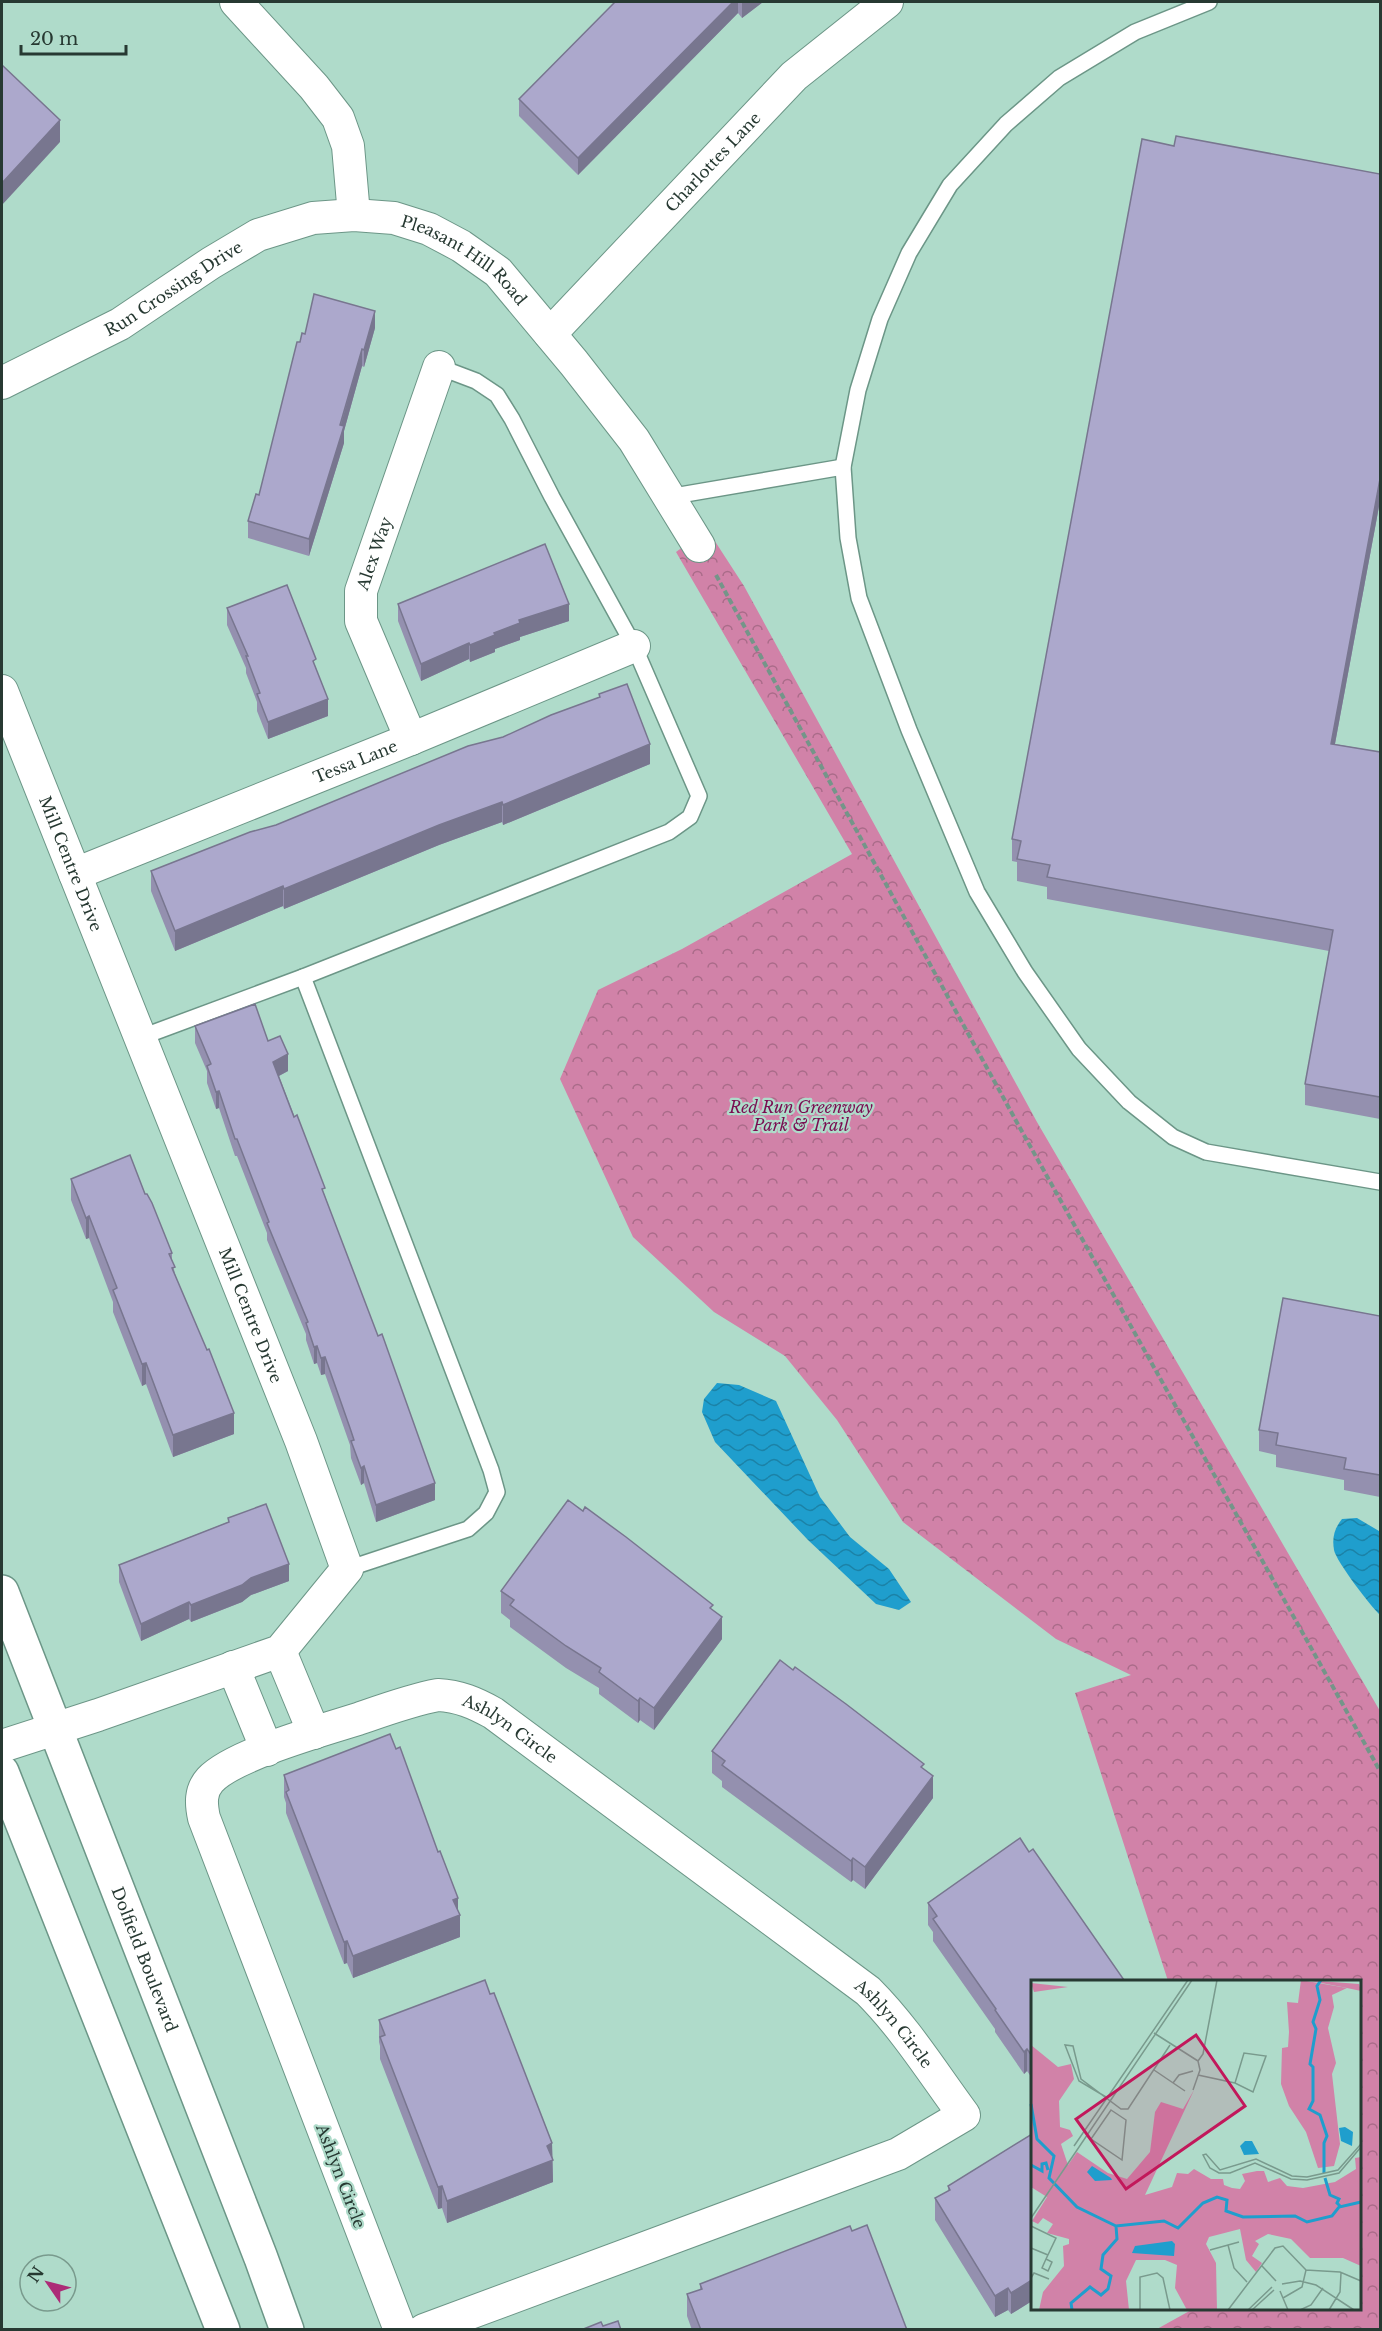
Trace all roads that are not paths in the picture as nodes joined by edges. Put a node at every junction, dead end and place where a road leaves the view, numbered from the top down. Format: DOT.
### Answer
graph roads {
  1 [pos="236,2"];
  2 [pos="887,2"];
  3 [pos="1209,2"];
  4 [pos="354,215"];
  5 [pos="550,334"];
  6 [pos="439,367"];
  7 [pos="2,383"];
  8 [pos="843,467"];
  9 [pos="668,497"];
  10 [pos="699,546"];
  11 [pos="634,646"];
  12 [pos="2,691"];
  13 [pos="411,739"];
  14 [pos="75,874"];
  15 [pos="303,977"];
  16 [pos="139,1038"];
  17 [pos="1380,1182"];
  18 [pos="347,1569"];
  19 [pos="2,1592"];
  20 [pos="280,1651"];
  21 [pos="233,1667"];
  22 [pos="54,1729"];
  23 [pos="314,1733"];
  24 [pos="2,1746"];
  25 [pos="267,1750"];
  26 [pos="2,1772"];
  27 [pos="223,2330"];
  28 [pos="287,2330"];
  29 [pos="400,2330"];
  30 [pos="424,2330"];
  1 -- 4 [label="street"];
  2 -- 5 [label="street, Charlottes Lane"];
  3 -- 8 [label="lane"];
  4 -- 5 [label="street, Pleasant Hill Road"];
  4 -- 7 [label="street, Run Crossing Drive"];
  5 -- 9 [label="street, Pleasant Hill Road"];
  6 -- 11 [label="lane"];
  6 -- 13 [label="street, Alex Way"];
  8 -- 9 [label="lane"];
  8 -- 17 [label="lane"];
  9 -- 10 [label="street, Pleasant Hill Road"];
  11 -- 13 [label="street, Tessa Lane"];
  11 -- 15 [label="lane"];
  12 -- 14 [label="street, Mill Centre Drive"];
  13 -- 14 [label="street, Tessa Lane"];
  14 -- 16 [label="street, Mill Centre Drive"];
  15 -- 16 [label="lane"];
  15 -- 18 [label="lane"];
  16 -- 18 [label="street, Mill Centre Drive"];
  18 -- 20 [label="street"];
  19 -- 22 [label="main road, Dolfield Boulevard"];
  20 -- 21 [label="street"];
  20 -- 23 [label="street"];
  21 -- 22 [label="street"];
  21 -- 25 [label="street"];
  22 -- 24 [label="street"];
  22 -- 28 [label="main road, Dolfield Boulevard"];
  23 -- 25 [label="street, Ashlyn Circle"];
  23 -- 30 [label="street, Ashlyn Circle"];
  25 -- 29 [label="street, Ashlyn Circle"];
  26 -- 27 [label="main road"];
}
